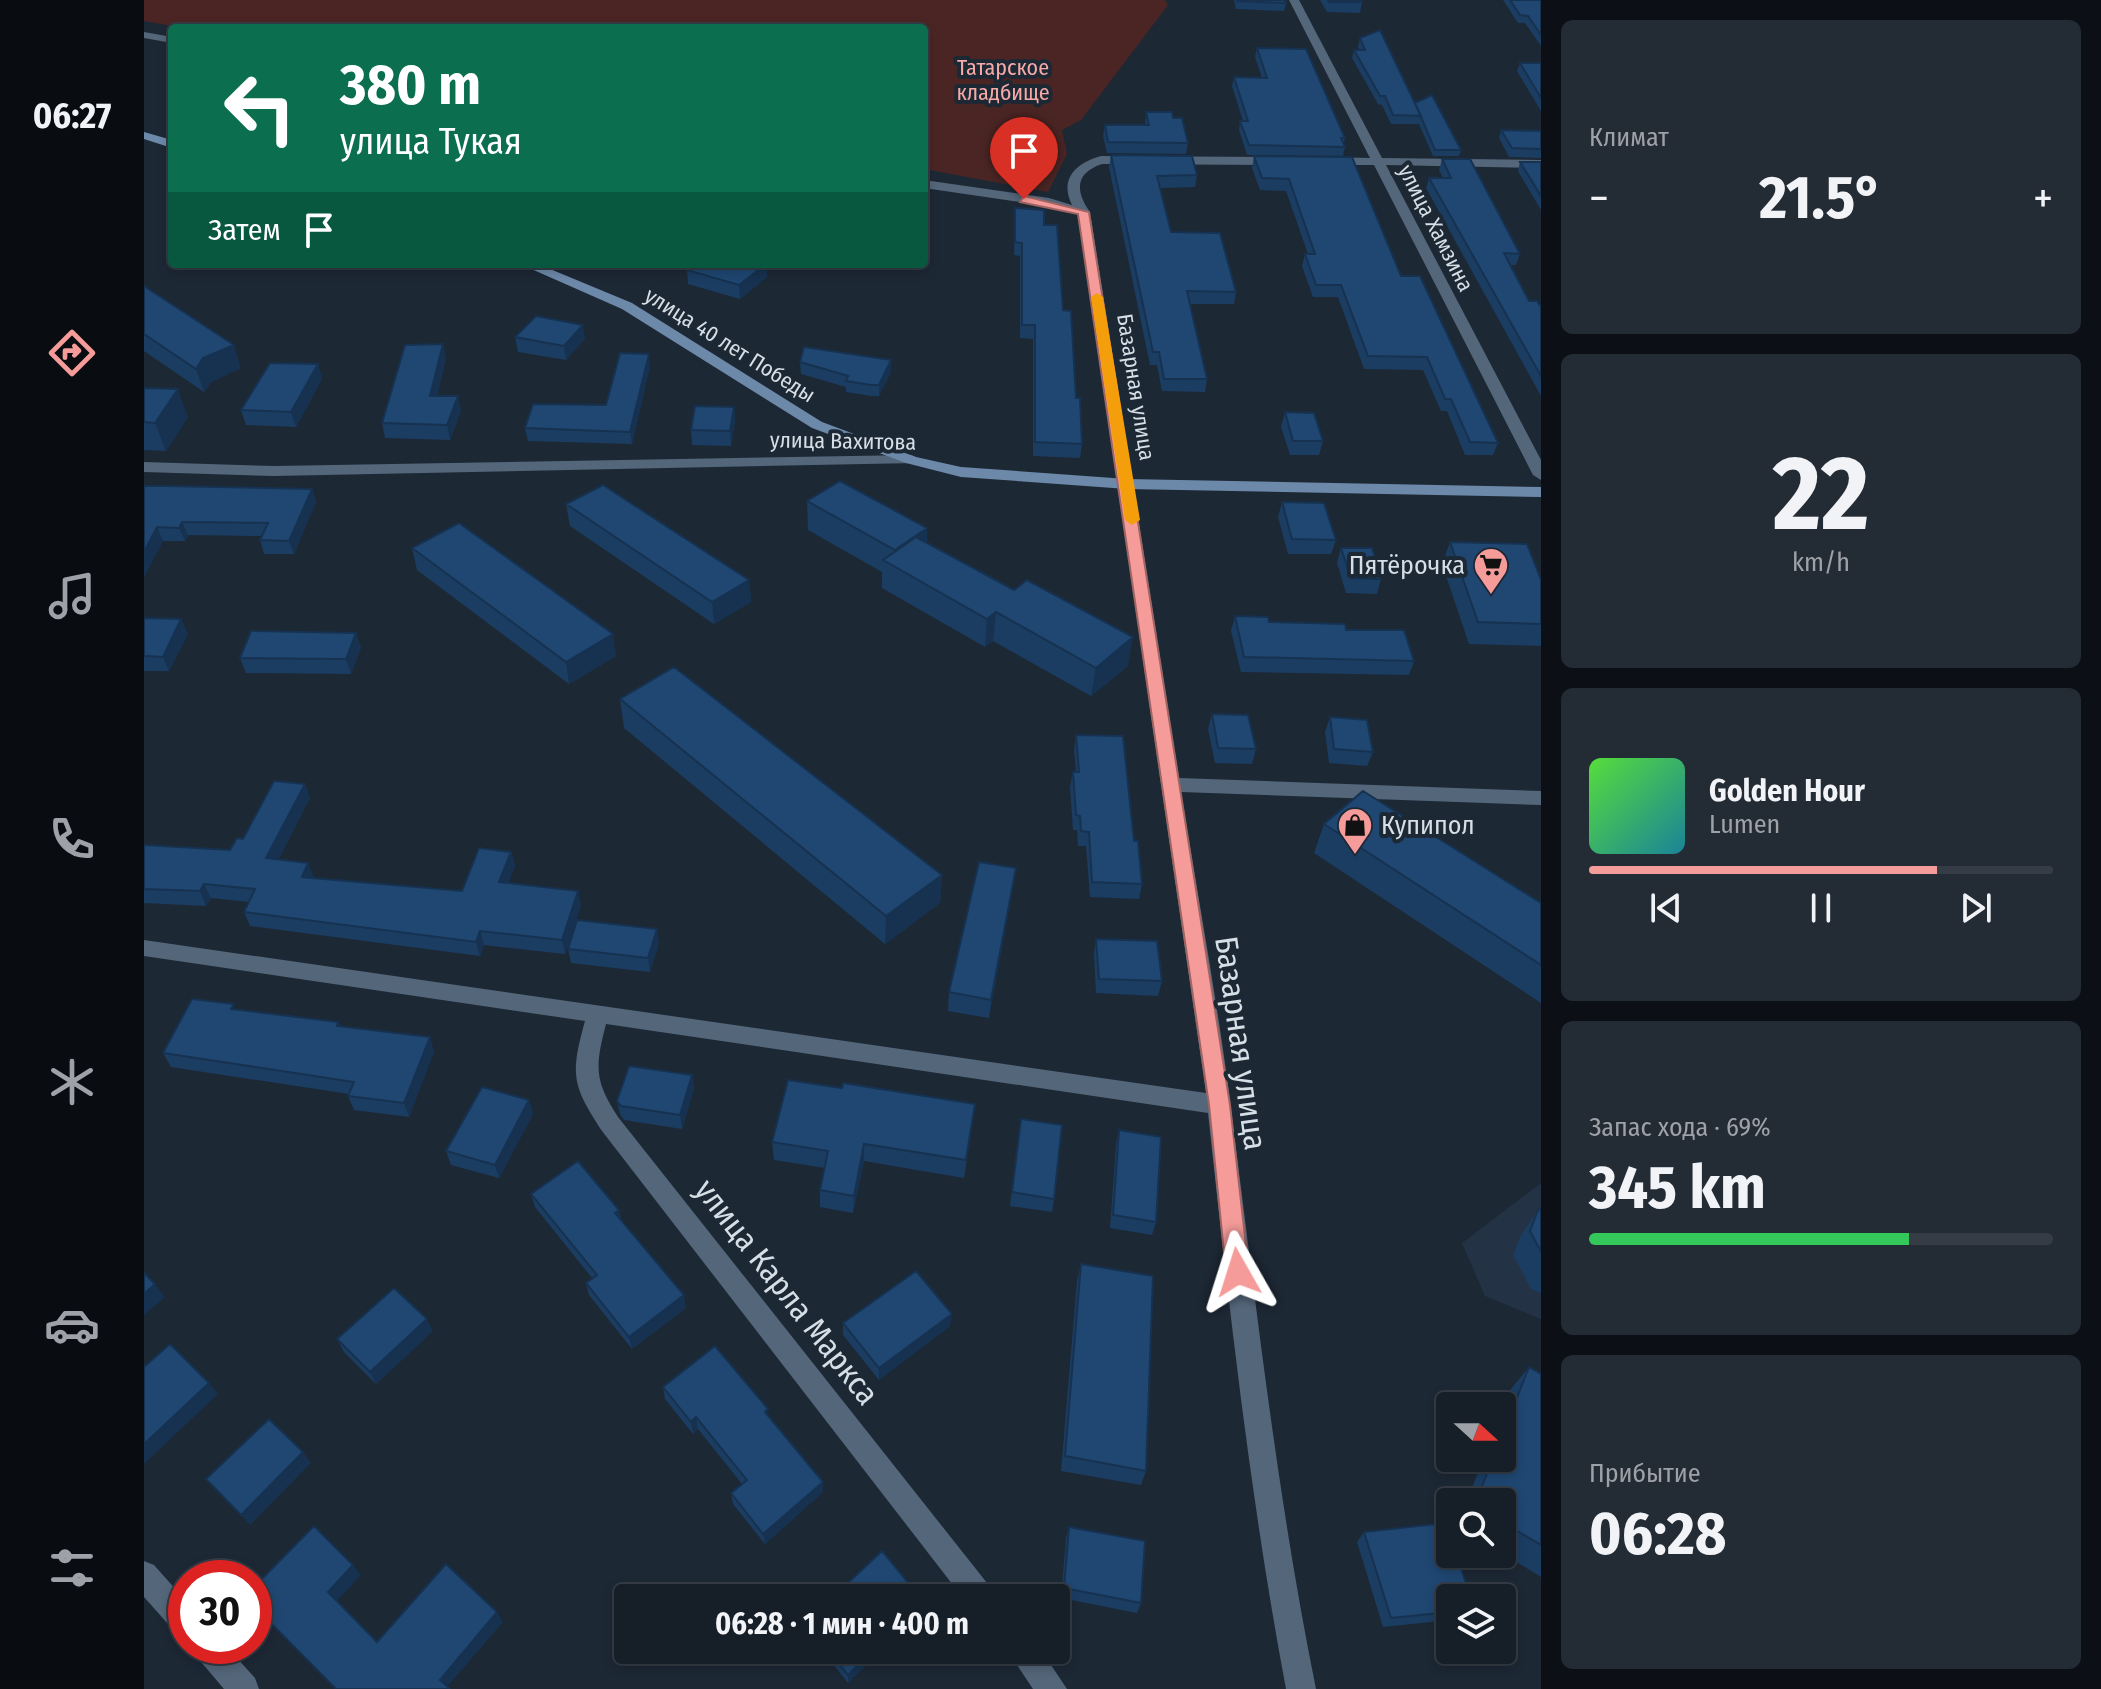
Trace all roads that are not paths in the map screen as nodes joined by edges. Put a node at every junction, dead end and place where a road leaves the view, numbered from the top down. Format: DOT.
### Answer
graph roads {
  1 [pos="1294,0"];
  2 [pos="144,35"];
  3 [pos="168,39"];
  4 [pos="144,135"];
  5 [pos="168,143"];
  6 [pos="1302,161"];
  7 [pos="1318,161"];
  8 [pos="1380,162"];
  9 [pos="1541,164"];
  10 [pos="928,185"];
  11 [pos="1084,212"];
  12 [pos="537,268"];
  13 [pos="911,460"];
  14 [pos="144,467"];
  15 [pos="1541,475"];
  16 [pos="1127,484"];
  17 [pos="1541,492"];
  18 [pos="1172,785"];
  19 [pos="1541,798"];
  20 [pos="144,948"];
  21 [pos="598,1012"];
  22 [pos="1219,1105"];
  23 [pos="144,1575"];
  24 [pos="970,1584"];
  25 [pos="168,1602"];
  26 [pos="222,1664"];
  27 [pos="1033,1664"];
  28 [pos="244,1689"];
  29 [pos="1052,1689"];
  30 [pos="1301,1689"];
  1 -- 8 [label="street, улица Хамзина"];
  2 -- 3 [label="street"];
  4 -- 5 [label="street"];
  6 -- 11 [label="street, Базарная улица"];
  7 -- 8 [label="street"];
  8 -- 9 [label="street"];
  8 -- 15 [label="street, улица Хамзина"];
  10 -- 11 [label="street"];
  11 -- 16 [label="street, Базарная улица"];
  12 -- 13 [label="street, улица 40 лет Победы"];
  13 -- 14 [label="street, улица Вахитова"];
  13 -- 16 [label="street, улица Вахитова"];
  16 -- 17 [label="street, улица Вахитова"];
  16 -- 18 [label="street, Базарная улица"];
  18 -- 19 [label="street"];
  18 -- 22 [label="street, Базарная улица"];
  20 -- 21 [label="street"];
  21 -- 22 [label="street"];
  21 -- 24 [label="street, улица Карла Маркса"];
  22 -- 30 [label="street, Базарная улица"];
  23 -- 25 [label="street"];
  26 -- 28 [label="street"];
  27 -- 29 [label="street"];
}
